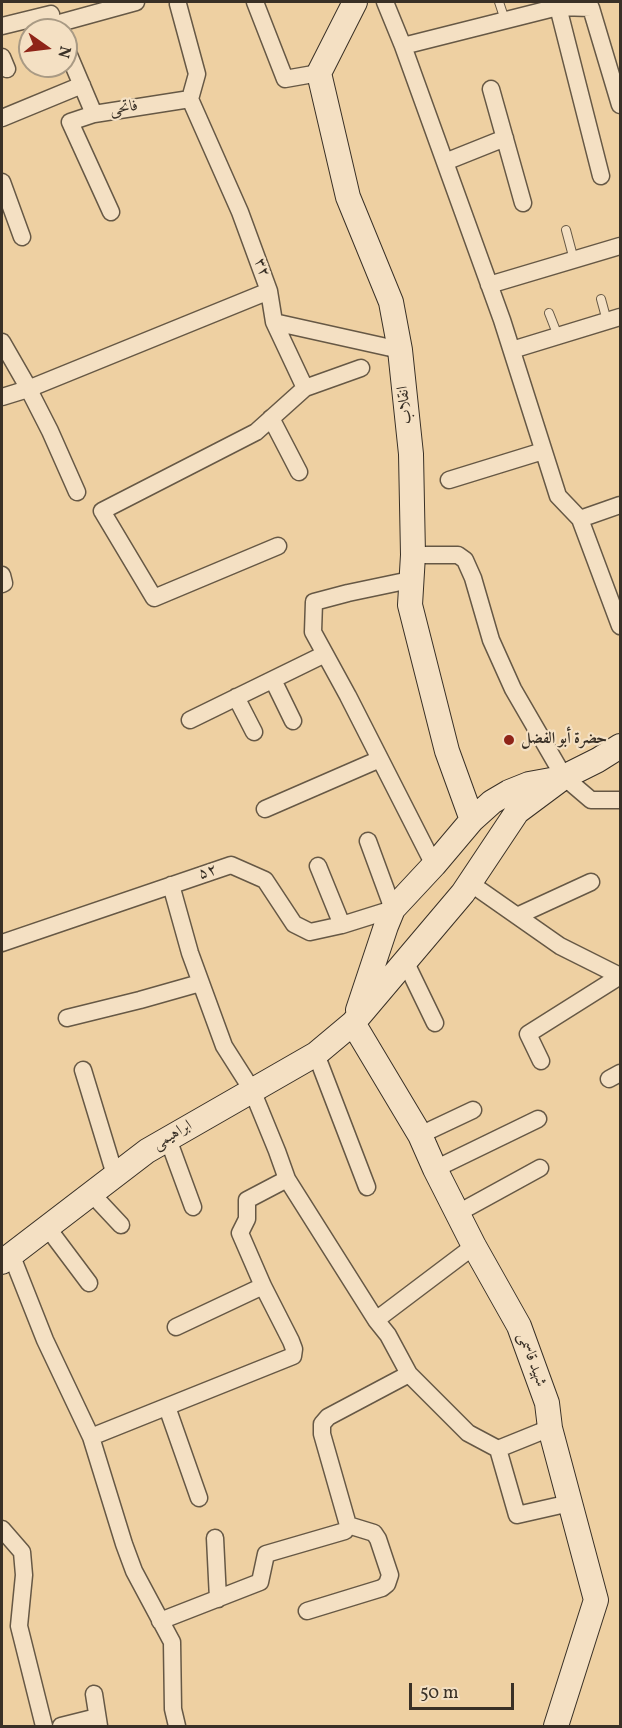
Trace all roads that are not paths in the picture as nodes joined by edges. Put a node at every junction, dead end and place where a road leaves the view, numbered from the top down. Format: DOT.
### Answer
graph roads {
  1 [pos="136,2"];
  2 [pos="179,2"];
  3 [pos="255,2"];
  4 [pos="355,2"];
  5 [pos="385,2"];
  6 [pos="499,2"];
  7 [pos="556,4"];
  8 [pos="53,17"];
  9 [pos="505,20"];
  10 [pos="2,26"];
  11 [pos="403,46"];
  12 [pos="319,73"];
  13 [pos="78,76"];
  14 [pos="82,85"];
  15 [pos="491,89"];
  16 [pos="190,99"];
  17 [pos="621,105"];
  18 [pos="94,114"];
  19 [pos="2,118"];
  20 [pos="505,138"];
  21 [pos="445,162"];
  22 [pos="601,176"];
  23 [pos="2,182"];
  24 [pos="523,203"];
  25 [pos="7,212"];
  26 [pos="111,212"];
  27 [pos="566,230"];
  28 [pos="22,237"];
  29 [pos="621,246"];
  30 [pos="574,260"];
  31 [pos="489,285"];
  32 [pos="269,291"];
  33 [pos="601,299"];
  34 [pos="549,313"];
  35 [pos="614,319"];
  36 [pos="274,322"];
  37 [pos="558,336"];
  38 [pos="2,342"];
  39 [pos="400,350"];
  40 [pos="512,351"];
  41 [pos="361,368"];
  42 [pos="28,388"];
  43 [pos="305,388"];
  44 [pos="2,397"];
  45 [pos="271,418"];
  46 [pos="543,451"];
  47 [pos="299,472"];
  48 [pos="449,480"];
  49 [pos="77,492"];
  50 [pos="621,505"];
  51 [pos="580,519"];
  52 [pos="278,546"];
  53 [pos="412,555"];
  54 [pos="2,575"];
  55 [pos="410,580"];
  56 [pos="2,584"];
  57 [pos="621,626"];
  58 [pos="325,654"];
  59 [pos="273,680"];
  60 [pos="236,697"];
  61 [pos="190,720"];
  62 [pos="293,721"];
  63 [pos="254,732"];
  64 [pos="621,746"];
  65 [pos="380,759"];
  66 [pos="564,777"];
  67 [pos="621,800"];
  68 [pos="265,809"];
  69 [pos="472,820"];
  70 [pos="368,841"];
  71 [pos="434,865"];
  72 [pos="318,866"];
  73 [pos="591,882"];
  74 [pos="171,885"];
  75 [pos="466,888"];
  76 [pos="393,909"];
  77 [pos="517,916"];
  78 [pos="342,924"];
  79 [pos="2,944"];
  80 [pos="405,961"];
  81 [pos="200,983"];
  82 [pos="67,1018"];
  83 [pos="353,1023"];
  84 [pos="435,1023"];
  85 [pos="316,1054"];
  86 [pos="541,1061"];
  87 [pos="83,1070"];
  88 [pos="252,1090"];
  89 [pos="473,1110"];
  90 [pos="538,1119"];
  91 [pos="420,1135"];
  92 [pos="168,1139"];
  93 [pos="540,1168"];
  94 [pos="435,1169"];
  95 [pos="115,1175"];
  96 [pos="287,1179"];
  97 [pos="367,1187"];
  98 [pos="91,1194"];
  99 [pos="193,1207"];
  100 [pos="458,1212"];
  101 [pos="121,1226"];
  102 [pos="47,1227"];
  103 [pos="474,1246"];
  104 [pos="6,1258"];
  105 [pos="89,1283"];
  106 [pos="263,1286"];
  107 [pos="376,1320"];
  108 [pos="176,1328"];
  109 [pos="409,1374"];
  110 [pos="167,1407"];
  111 [pos="550,1428"];
  112 [pos="91,1437"];
  113 [pos="498,1449"];
  114 [pos="199,1498"];
  115 [pos="570,1503"];
  116 [pos="348,1526"];
  117 [pos="2,1529"];
  118 [pos="215,1538"];
  119 [pos="218,1599"];
  120 [pos="307,1611"];
  121 [pos="160,1621"];
  122 [pos="94,1694"];
  123 [pos="98,1722"];
  124 [pos="44,1726"];
  125 [pos="61,1726"];
  126 [pos="177,1726"];
  127 [pos="556,1726"];
  1 -- 8 [label="street"];
  2 -- 16 [label="street"];
  3 -- 12 [label="street"];
  4 -- 12 [label="street"];
  5 -- 11 [label="street"];
  6 -- 9 [label="lane"];
  7 -- 9 [label="street"];
  7 -- 17 [label="street"];
  7 -- 22 [label="street"];
  8 -- 10 [label="street"];
  9 -- 11 [label="street"];
  11 -- 21 [label="street"];
  12 -- 39 [label="street, انقلاب"];
  13 -- 14 [label="street, فاتحی"];
  14 -- 18 [label="street, فاتحی"];
  14 -- 19 [label="street"];
  15 -- 20 [label="street"];
  16 -- 18 [label="street, فاتحی"];
  16 -- 32 [label="street, ۳۲"];
  18 -- 26 [label="street"];
  20 -- 21 [label="street"];
  20 -- 24 [label="street"];
  21 -- 31 [label="street"];
  23 -- 25 [label="street"];
  25 -- 28 [label="street"];
  27 -- 30 [label="lane"];
  29 -- 30 [label="street"];
  30 -- 31 [label="street"];
  31 -- 40 [label="street"];
  32 -- 36 [label="street, ۳۲"];
  32 -- 42 [label="street"];
  33 -- 35 [label="lane"];
  34 -- 37 [label="lane"];
  35 -- 37 [label="street"];
  36 -- 39 [label="street"];
  36 -- 43 [label="street, ۳۲"];
  37 -- 40 [label="street"];
  38 -- 42 [label="street"];
  39 -- 53 [label="street, انقلاب"];
  40 -- 46 [label="street"];
  41 -- 43 [label="street"];
  42 -- 44 [label="street"];
  42 -- 49 [label="street"];
  43 -- 45 [label="street"];
  45 -- 47 [label="street"];
  45 -- 52 [label="street"];
  46 -- 48 [label="street"];
  46 -- 51 [label="street"];
  50 -- 51 [label="street"];
  51 -- 57 [label="street"];
  53 -- 55 [label="street, انقلاب"];
  53 -- 66 [label="street"];
  54 -- 56 [label="street"];
  55 -- 58 [label="street"];
  55 -- 69 [label="street, انقلاب"];
  58 -- 59 [label="street"];
  58 -- 65 [label="street"];
  59 -- 60 [label="street"];
  59 -- 62 [label="street"];
  60 -- 61 [label="street"];
  60 -- 63 [label="street"];
  64 -- 66 [label="street"];
  65 -- 68 [label="street"];
  65 -- 71 [label="street"];
  66 -- 67 [label="street"];
  66 -- 69 [label="street"];
  66 -- 75 [label="street, ابراهیمی"];
  69 -- 71 [label="street"];
  70 -- 76 [label="street"];
  71 -- 75 [label="street"];
  71 -- 76 [label="street"];
  72 -- 78 [label="street"];
  73 -- 77 [label="street"];
  74 -- 78 [label="street, ۵۲"];
  74 -- 79 [label="street, ۵۲"];
  74 -- 81 [label="street"];
  75 -- 77 [label="street"];
  75 -- 80 [label="street, ابراهیمی"];
  76 -- 78 [label="street, ۵۲"];
  76 -- 83 [label="street"];
  77 -- 86 [label="street"];
  80 -- 83 [label="street, ابراهیمی"];
  80 -- 84 [label="street"];
  81 -- 82 [label="street"];
  81 -- 88 [label="street"];
  83 -- 85 [label="street, ابراهیمی"];
  83 -- 91 [label="street, شهید قاسمی"];
  85 -- 88 [label="street, ابراهیمی"];
  85 -- 97 [label="street"];
  87 -- 95 [label="street"];
  88 -- 92 [label="street, ابراهیمی"];
  88 -- 96 [label="street"];
  89 -- 91 [label="street"];
  90 -- 94 [label="street"];
  91 -- 94 [label="street, شهید قاسمی"];
  92 -- 95 [label="street, ابراهیمی"];
  92 -- 99 [label="street"];
  93 -- 100 [label="street"];
  94 -- 100 [label="street, شهید قاسمی"];
  95 -- 98 [label="street, ابراهیمی"];
  96 -- 106 [label="street"];
  96 -- 107 [label="street"];
  98 -- 101 [label="street"];
  98 -- 102 [label="street, ابراهیمی"];
  100 -- 103 [label="street, شهید قاسمی"];
  102 -- 104 [label="street, ابراهیمی"];
  102 -- 105 [label="street"];
  103 -- 107 [label="street"];
  103 -- 111 [label="street, شهید قاسمی"];
  104 -- 112 [label="street"];
  106 -- 108 [label="street"];
  106 -- 110 [label="street"];
  107 -- 109 [label="street"];
  109 -- 113 [label="street"];
  109 -- 116 [label="street"];
  110 -- 112 [label="street"];
  110 -- 114 [label="street"];
  111 -- 113 [label="street"];
  111 -- 115 [label="street, شهید قاسمی"];
  112 -- 121 [label="street"];
  113 -- 115 [label="street"];
  115 -- 127 [label="street, شهید قاسمی"];
  116 -- 119 [label="street"];
  116 -- 120 [label="street"];
  117 -- 124 [label="street"];
  118 -- 119 [label="street"];
  119 -- 121 [label="street"];
  121 -- 126 [label="street"];
  122 -- 123 [label="street"];
  123 -- 125 [label="street"];
}
